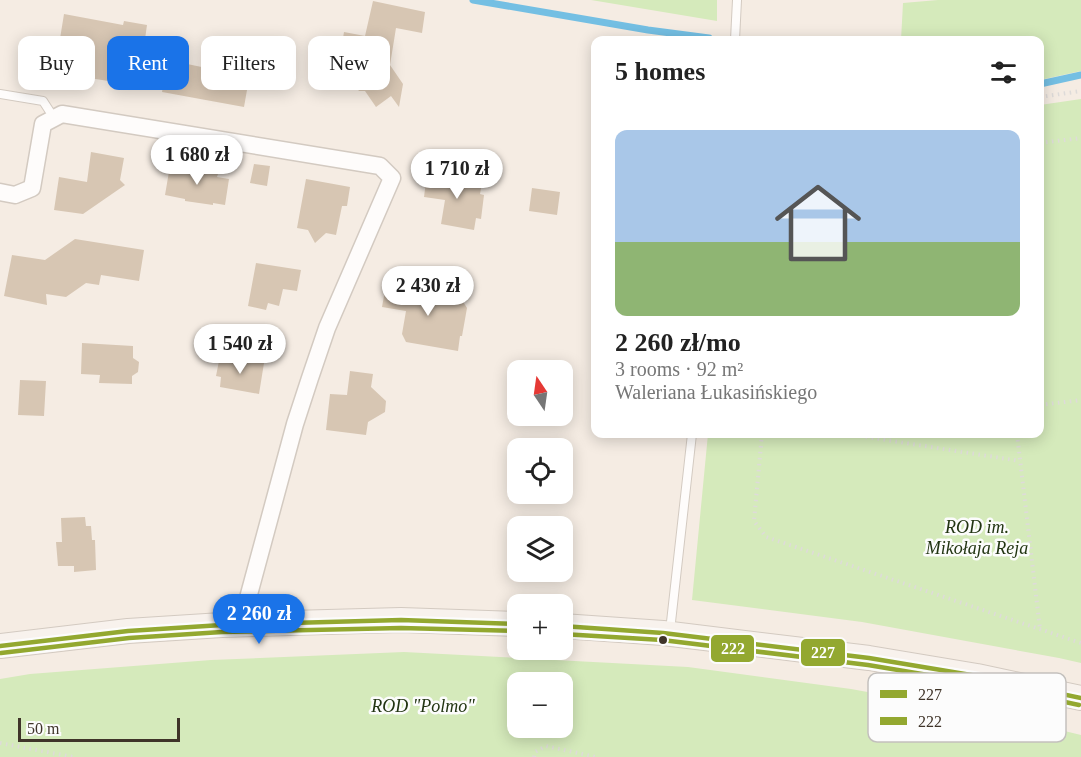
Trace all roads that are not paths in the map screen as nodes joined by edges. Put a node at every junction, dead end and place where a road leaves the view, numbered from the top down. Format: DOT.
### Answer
graph roads {
  1 [pos="737,0"];
  2 [pos="735,36"];
  3 [pos="0,94"];
  4 [pos="54,118"];
  5 [pos="0,192"];
  6 [pos="692,438"];
  7 [pos="241,624"];
  8 [pos="507,624"];
  9 [pos="573,627"];
  10 [pos="670,634"];
  11 [pos="0,646"];
  12 [pos="959,673"];
  13 [pos="1066,695"];
  14 [pos="1081,698"];
  1 -- 2 [label="lane"];
  3 -- 4 [label="lane"];
  4 -- 5 [label="street"];
  4 -- 7 [label="street"];
  6 -- 10 [label="lane"];
  7 -- 8 [label="street"];
  7 -- 11 [label="street"];
  9 -- 10 [label="street"];
  10 -- 12 [label="street"];
  13 -- 14 [label="street"];
}
